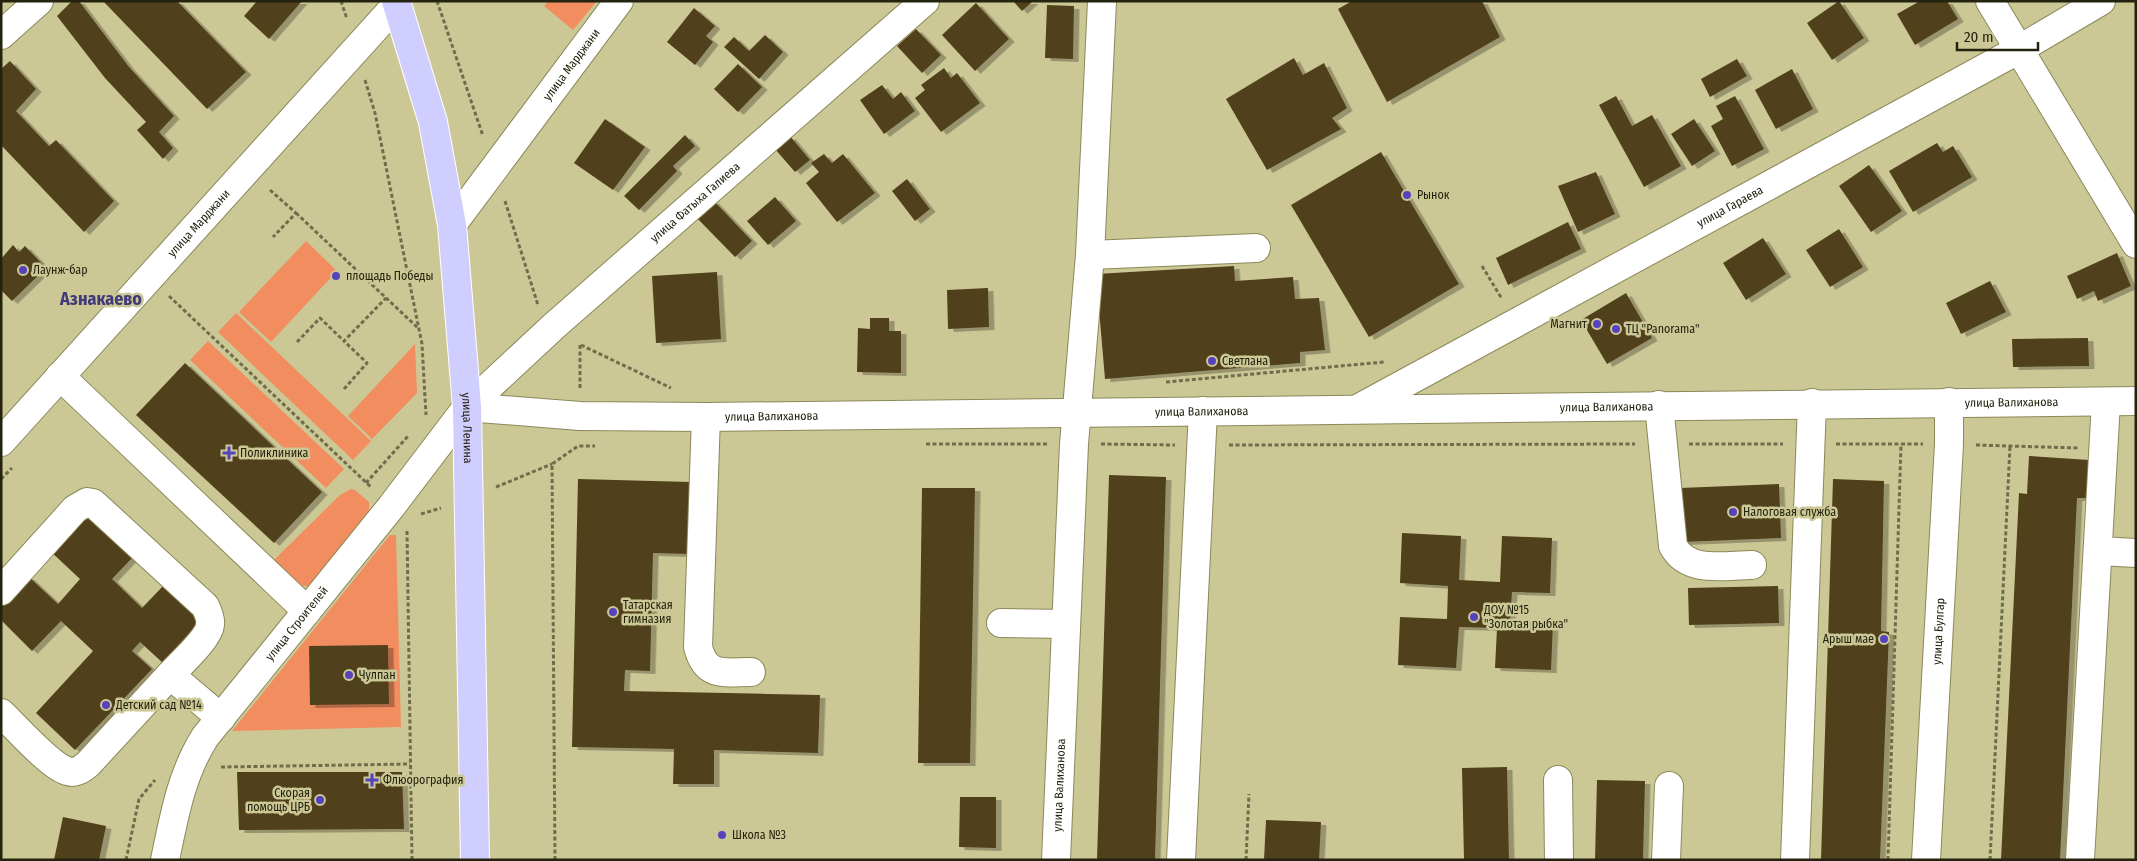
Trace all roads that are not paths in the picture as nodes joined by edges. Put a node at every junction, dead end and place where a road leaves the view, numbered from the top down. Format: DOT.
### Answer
graph roads {
  1 [pos="39,1"];
  2 [pos="619,1"];
  3 [pos="925,1"];
  4 [pos="1102,1"];
  5 [pos="1990,1"];
  6 [pos="2101,1"];
  7 [pos="396,3"];
  8 [pos="1,35"];
  9 [pos="2018,50"];
  10 [pos="452,225"];
  11 [pos="2136,244"];
  12 [pos="1256,248"];
  13 [pos="1090,255"];
  14 [pos="60,376"];
  15 [pos="2136,401"];
  16 [pos="1950,402"];
  17 [pos="2106,402"];
  18 [pos="1812,403"];
  19 [pos="1659,405"];
  20 [pos="467,407"];
  21 [pos="1358,409"];
  22 [pos="1202,411"];
  23 [pos="1077,412"];
  24 [pos="706,417"];
  25 [pos="1,442"];
  26 [pos="2099,552"];
  27 [pos="2136,553"];
  28 [pos="1752,564"];
  29 [pos="1,590"];
  30 [pos="307,611"];
  31 [pos="1001,623"];
  32 [pos="1066,624"];
  33 [pos="751,672"];
  34 [pos="170,675"];
  35 [pos="1,713"];
  36 [pos="221,718"];
  37 [pos="1558,780"];
  38 [pos="1668,786"];
  39 [pos="165,860"];
  40 [pos="475,860"];
  41 [pos="1056,860"];
  42 [pos="1181,860"];
  43 [pos="1558,860"];
  44 [pos="1666,860"];
  45 [pos="1795,860"];
  46 [pos="1926,860"];
  47 [pos="2080,860"];
  1 -- 8 [label="street"];
  2 -- 10 [label="street, улица Марджани"];
  3 -- 20 [label="street, улица Фатыха Галиева"];
  4 -- 13 [label="street, улица Валиханова"];
  5 -- 9 [label="street"];
  6 -- 9 [label="street, улица Гараева"];
  7 -- 10 [label="main road, улица Ленина"];
  7 -- 14 [label="street, улица Марджани"];
  9 -- 11 [label="street"];
  9 -- 21 [label="street, улица Гараева"];
  10 -- 20 [label="main road, улица Ленина"];
  12 -- 13 [label="street"];
  13 -- 23 [label="street, улица Валиханова"];
  14 -- 25 [label="street, улица Марджани"];
  14 -- 30 [label="street"];
  15 -- 17 [label="street, улица Валиханова"];
  16 -- 17 [label="street, улица Валиханова"];
  16 -- 18 [label="street, улица Валиханова"];
  16 -- 46 [label="street, улица Булгар"];
  17 -- 26 [label="street"];
  18 -- 19 [label="street, улица Валиханова"];
  18 -- 45 [label="street"];
  19 -- 21 [label="street, улица Валиханова"];
  19 -- 28 [label="street"];
  20 -- 24 [label="street, улица Валиханова"];
  20 -- 30 [label="street, улица Строителей"];
  20 -- 40 [label="main road, улица Ленина"];
  21 -- 22 [label="street, улица Валиханова"];
  22 -- 23 [label="street, улица Валиханова"];
  22 -- 42 [label="street"];
  23 -- 24 [label="street, улица Валиханова"];
  23 -- 32 [label="street, улица Валиханова"];
  24 -- 33 [label="street"];
  26 -- 27 [label="street"];
  26 -- 47 [label="street"];
  29 -- 34 [label="street"];
  30 -- 36 [label="street, улица Строителей"];
  31 -- 32 [label="street"];
  32 -- 41 [label="street, улица Валиханова"];
  34 -- 35 [label="street"];
  34 -- 36 [label="street"];
  36 -- 39 [label="street, улица Строителей"];
  37 -- 43 [label="street"];
  38 -- 44 [label="street"];
}
